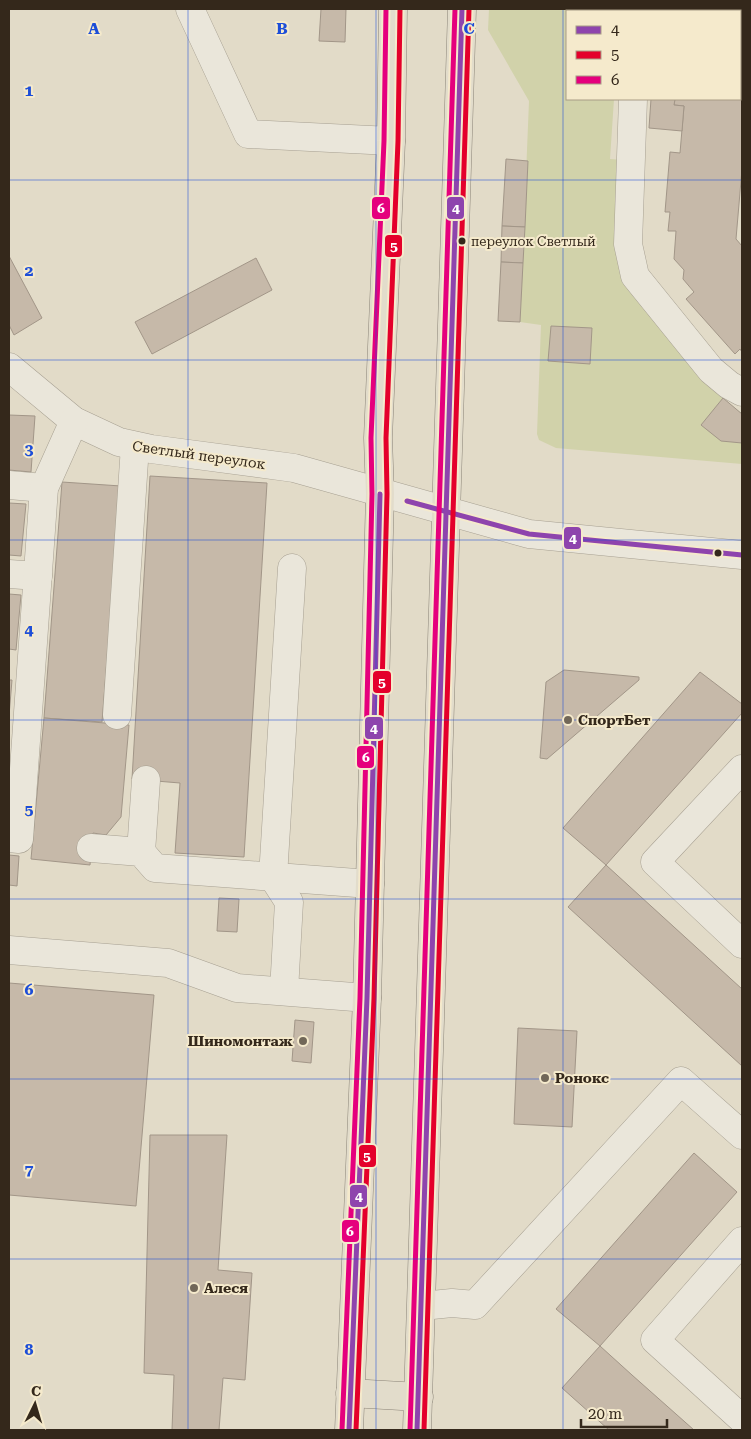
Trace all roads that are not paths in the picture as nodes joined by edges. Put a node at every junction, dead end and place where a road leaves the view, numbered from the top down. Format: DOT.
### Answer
graph roads {
  1 [pos="190,9"];
  2 [pos="393,9"];
  3 [pos="462,9"];
  4 [pos="633,100"];
  5 [pos="391,141"];
  6 [pos="9,367"];
  7 [pos="9,388"];
  8 [pos="742,392"];
  9 [pos="46,399"];
  10 [pos="74,421"];
  11 [pos="135,446"];
  12 [pos="9,485"];
  13 [pos="44,488"];
  14 [pos="380,494"];
  15 [pos="447,511"];
  16 [pos="742,555"];
  17 [pos="292,568"];
  18 [pos="9,574"];
  19 [pos="38,576"];
  20 [pos="20,664"];
  21 [pos="116,715"];
  22 [pos="17,751"];
  23 [pos="742,769"];
  24 [pos="146,780"];
  25 [pos="9,838"];
  26 [pos="91,848"];
  27 [pos="141,852"];
  28 [pos="273,876"];
  29 [pos="370,884"];
  30 [pos="742,944"];
  31 [pos="9,950"];
  32 [pos="284,991"];
  33 [pos="367,998"];
  34 [pos="742,1135"];
  35 [pos="742,1241"];
  36 [pos="422,1306"];
  37 [pos="350,1393"];
  38 [pos="419,1397"];
  39 [pos="742,1419"];
  40 [pos="349,1430"];
  41 [pos="418,1430"];
  1 -- 5 [label="street"];
  2 -- 5 [label="main road"];
  3 -- 15 [label="main road"];
  4 -- 8 [label="street"];
  5 -- 14 [label="main road"];
  6 -- 9 [label="street, Светлый переулок"];
  7 -- 9 [label="street"];
  9 -- 10 [label="street, Светлый переулок"];
  10 -- 11 [label="street, Светлый переулок"];
  10 -- 13 [label="street"];
  11 -- 14 [label="street, Светлый переулок"];
  11 -- 21 [label="street"];
  12 -- 13 [label="street"];
  13 -- 19 [label="street"];
  14 -- 15 [label="street, Светлый переулок"];
  14 -- 29 [label="main road"];
  15 -- 16 [label="street, Светлый переулок"];
  15 -- 36 [label="main road"];
  17 -- 28 [label="street"];
  18 -- 19 [label="street"];
  19 -- 20 [label="street"];
  20 -- 22 [label="street"];
  22 -- 25 [label="street"];
  23 -- 30 [label="street"];
  24 -- 27 [label="street"];
  26 -- 27 [label="street"];
  27 -- 28 [label="street"];
  28 -- 29 [label="street"];
  28 -- 32 [label="street"];
  29 -- 33 [label="main road"];
  31 -- 32 [label="street"];
  32 -- 33 [label="street"];
  33 -- 37 [label="main road"];
  34 -- 36 [label="street"];
  35 -- 39 [label="street"];
  36 -- 38 [label="main road"];
  37 -- 38 [label="main road"];
  37 -- 40 [label="main road"];
  38 -- 41 [label="main road"];
}
